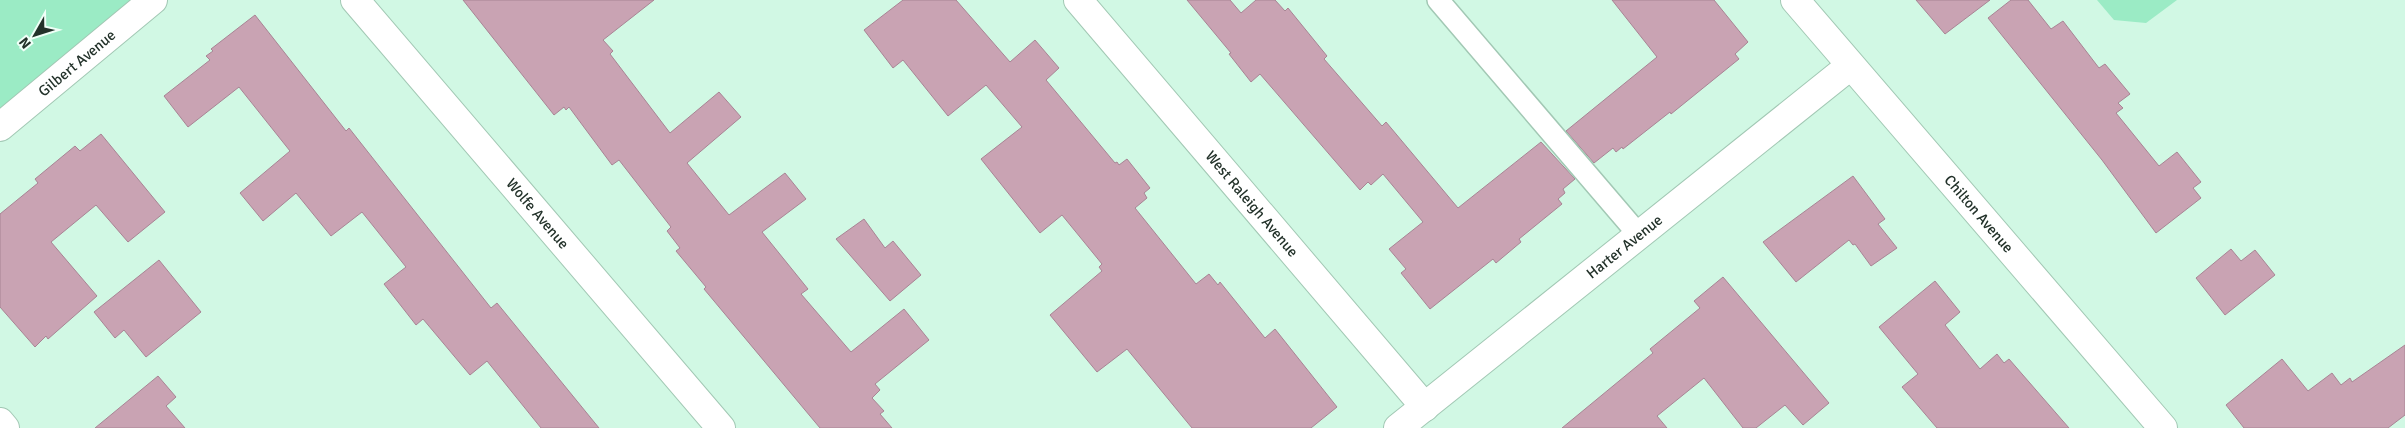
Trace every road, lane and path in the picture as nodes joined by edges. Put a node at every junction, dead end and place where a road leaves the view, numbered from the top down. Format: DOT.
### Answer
graph roads {
  1 [pos="153,0"];
  2 [pos="355,0"];
  3 [pos="1078,0"];
  4 [pos="1438,0"];
  5 [pos="1795,0"];
  6 [pos="1850,66"];
  7 [pos="0,127"];
  8 [pos="1639,235"];
  9 [pos="1425,406"];
  10 [pos="0,422"];
  11 [pos="5,428"];
  12 [pos="721,428"];
  13 [pos="1398,428"];
  14 [pos="2163,428"];
  1 -- 7 [label="street, Gilbert Avenue"];
  2 -- 12 [label="street, Wolfe Avenue"];
  3 -- 9 [label="street, West Raleigh Avenue"];
  4 -- 8 [label="lane"];
  5 -- 6 [label="street, Chilton Avenue"];
  6 -- 8 [label="street, Harter Avenue"];
  6 -- 14 [label="street, Chilton Avenue"];
  8 -- 9 [label="street, Harter Avenue"];
  9 -- 13 [label="street, Harter Avenue"];
  10 -- 11 [label="street"];
}
